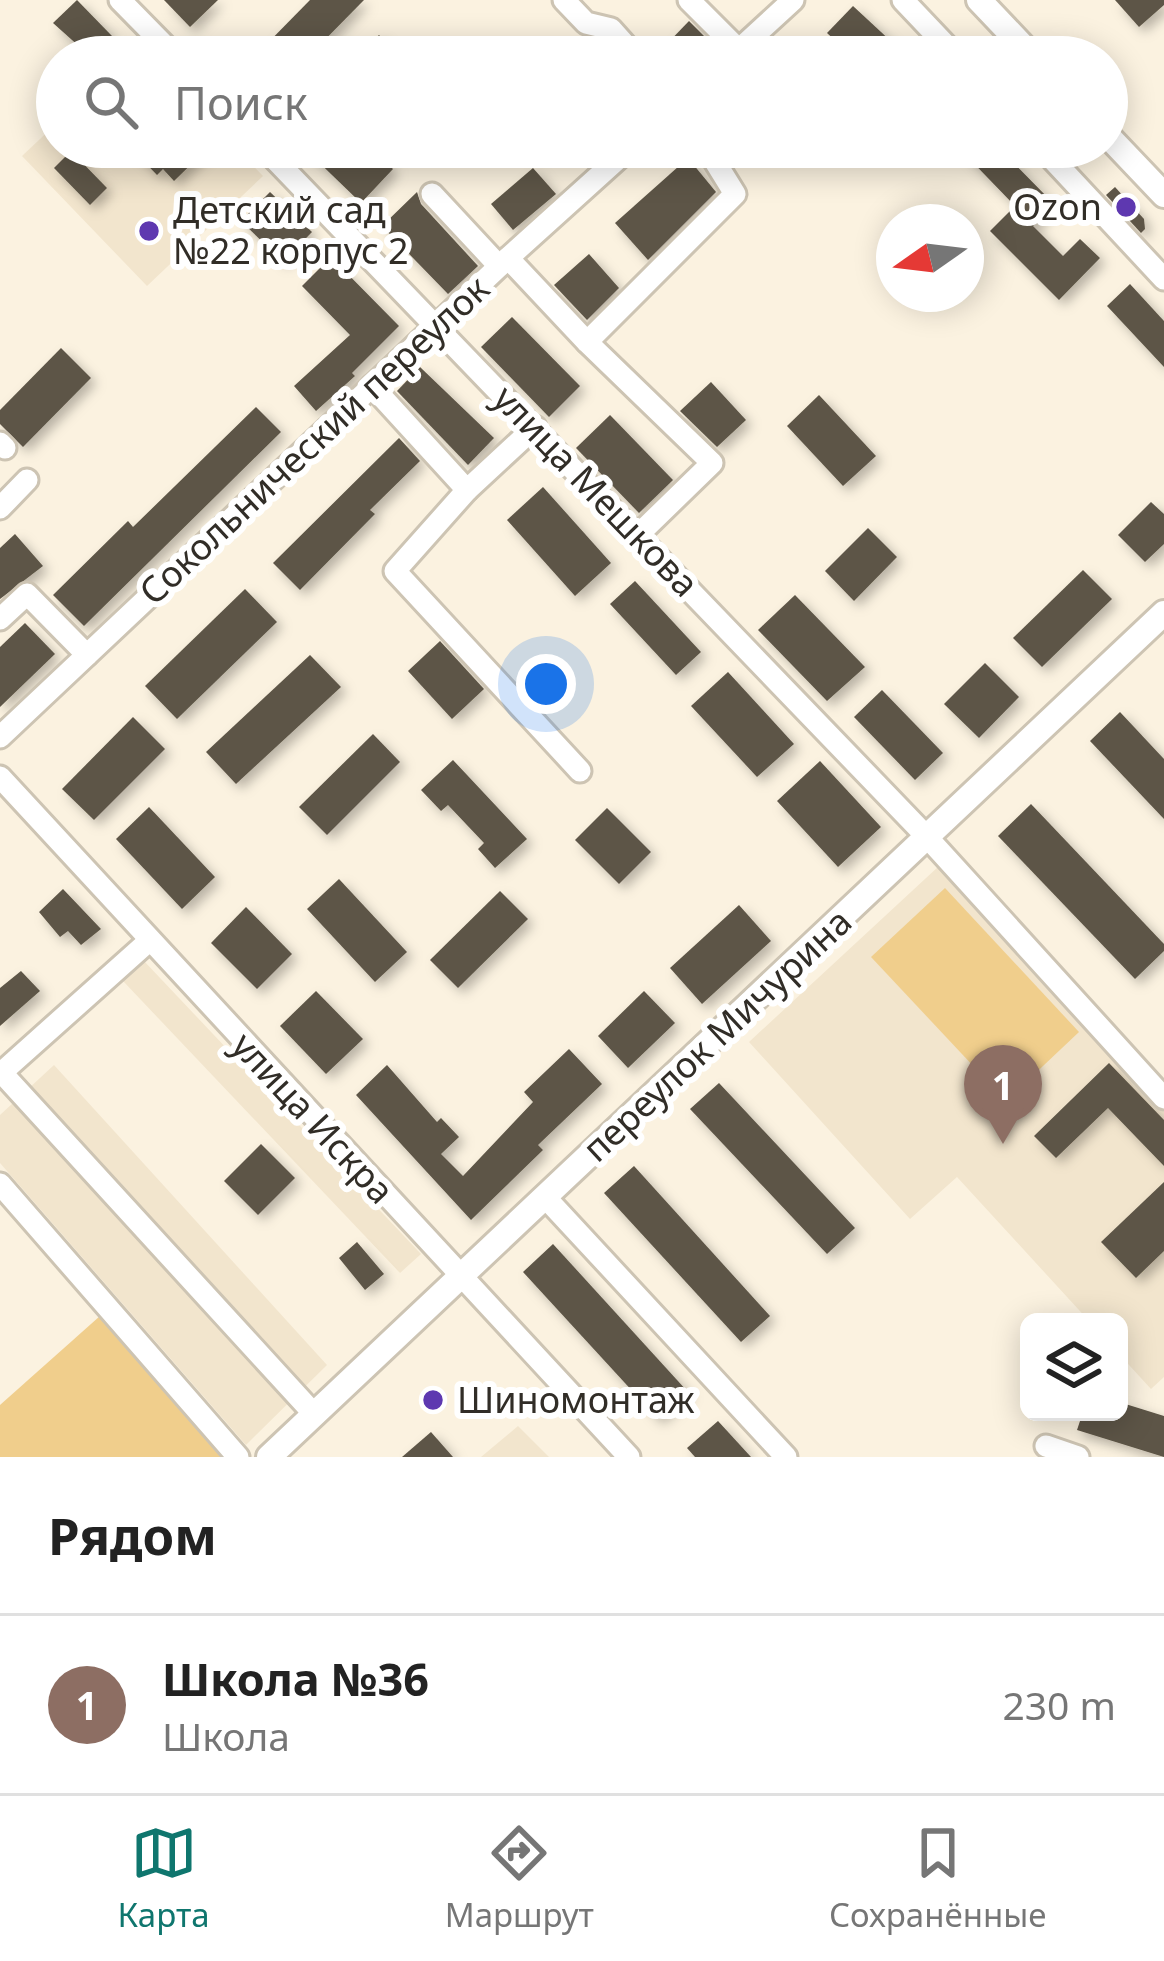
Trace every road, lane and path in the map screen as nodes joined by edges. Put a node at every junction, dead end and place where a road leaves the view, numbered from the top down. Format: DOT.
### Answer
graph roads {
  1 [pos="120,0"];
  2 [pos="564,0"];
  3 [pos="689,0"];
  4 [pos="793,0"];
  5 [pos="903,0"];
  6 [pos="980,0"];
  7 [pos="155,36"];
  8 [pos="617,36"];
  9 [pos="720,36"];
  10 [pos="754,36"];
  11 [pos="937,36"];
  12 [pos="1014,36"];
  13 [pos="1128,157"];
  14 [pos="284,168"];
  15 [pos="608,168"];
  16 [pos="719,168"];
  17 [pos="1061,168"];
  18 [pos="432,194"];
  19 [pos="1164,195"];
  20 [pos="503,262"];
  21 [pos="1164,279"];
  22 [pos="437,325"];
  23 [pos="587,342"];
  24 [pos="372,386"];
  25 [pos="535,428"];
  26 [pos="26,480"];
  27 [pos="467,490"];
  28 [pos="0,508"];
  29 [pos="638,535"];
  30 [pos="1164,613"];
  31 [pos="0,619"];
  32 [pos="87,655"];
  33 [pos="0,737"];
  34 [pos="580,771"];
  35 [pos="0,777"];
  36 [pos="927,837"];
  37 [pos="149,940"];
  38 [pos="1,1074"];
  39 [pos="1164,1098"];
  40 [pos="0,1184"];
  41 [pos="545,1197"];
  42 [pos="459,1277"];
  43 [pos="314,1414"];
  44 [pos="1046,1446"];
  45 [pos="238,1457"];
  46 [pos="269,1457"];
  47 [pos="629,1457"];
  48 [pos="786,1457"];
  49 [pos="1078,1457"];
  1 -- 7 [label="street"];
  2 -- 8 [label="street"];
  3 -- 9 [label="street"];
  4 -- 10 [label="street"];
  5 -- 11 [label="street"];
  6 -- 12 [label="main road"];
  13 -- 19 [label="main road"];
  14 -- 22 [label="street, улица Мешкова"];
  15 -- 20 [label="street, Сокольнический переулок"];
  16 -- 23 [label="street"];
  17 -- 21 [label="street"];
  18 -- 20 [label="street"];
  20 -- 22 [label="street, Сокольнический переулок"];
  20 -- 23 [label="street"];
  22 -- 24 [label="street, Сокольнический переулок"];
  22 -- 25 [label="street, улица Мешкова"];
  23 -- 29 [label="street"];
  24 -- 27 [label="street"];
  24 -- 32 [label="street, Сокольнический переулок"];
  25 -- 27 [label="street"];
  25 -- 29 [label="street, улица Мешкова"];
  26 -- 28 [label="street"];
  27 -- 34 [label="street"];
  29 -- 36 [label="street, улица Мешкова"];
  30 -- 36 [label="main road, переулок Мичурина"];
  31 -- 32 [label="street"];
  32 -- 33 [label="street, Сокольнический переулок"];
  35 -- 37 [label="street, улица Искра"];
  36 -- 39 [label="street, улица Мешкова"];
  36 -- 41 [label="main road, переулок Мичурина"];
  37 -- 38 [label="street"];
  37 -- 42 [label="street, улица Искра"];
  38 -- 43 [label="street"];
  40 -- 45 [label="street"];
  41 -- 42 [label="main road, переулок Мичурина"];
  41 -- 48 [label="street"];
  42 -- 43 [label="main road, переулок Мичурина"];
  42 -- 47 [label="street, улица Искра"];
  43 -- 46 [label="main road, переулок Мичурина"];
  44 -- 49 [label="street"];
}
